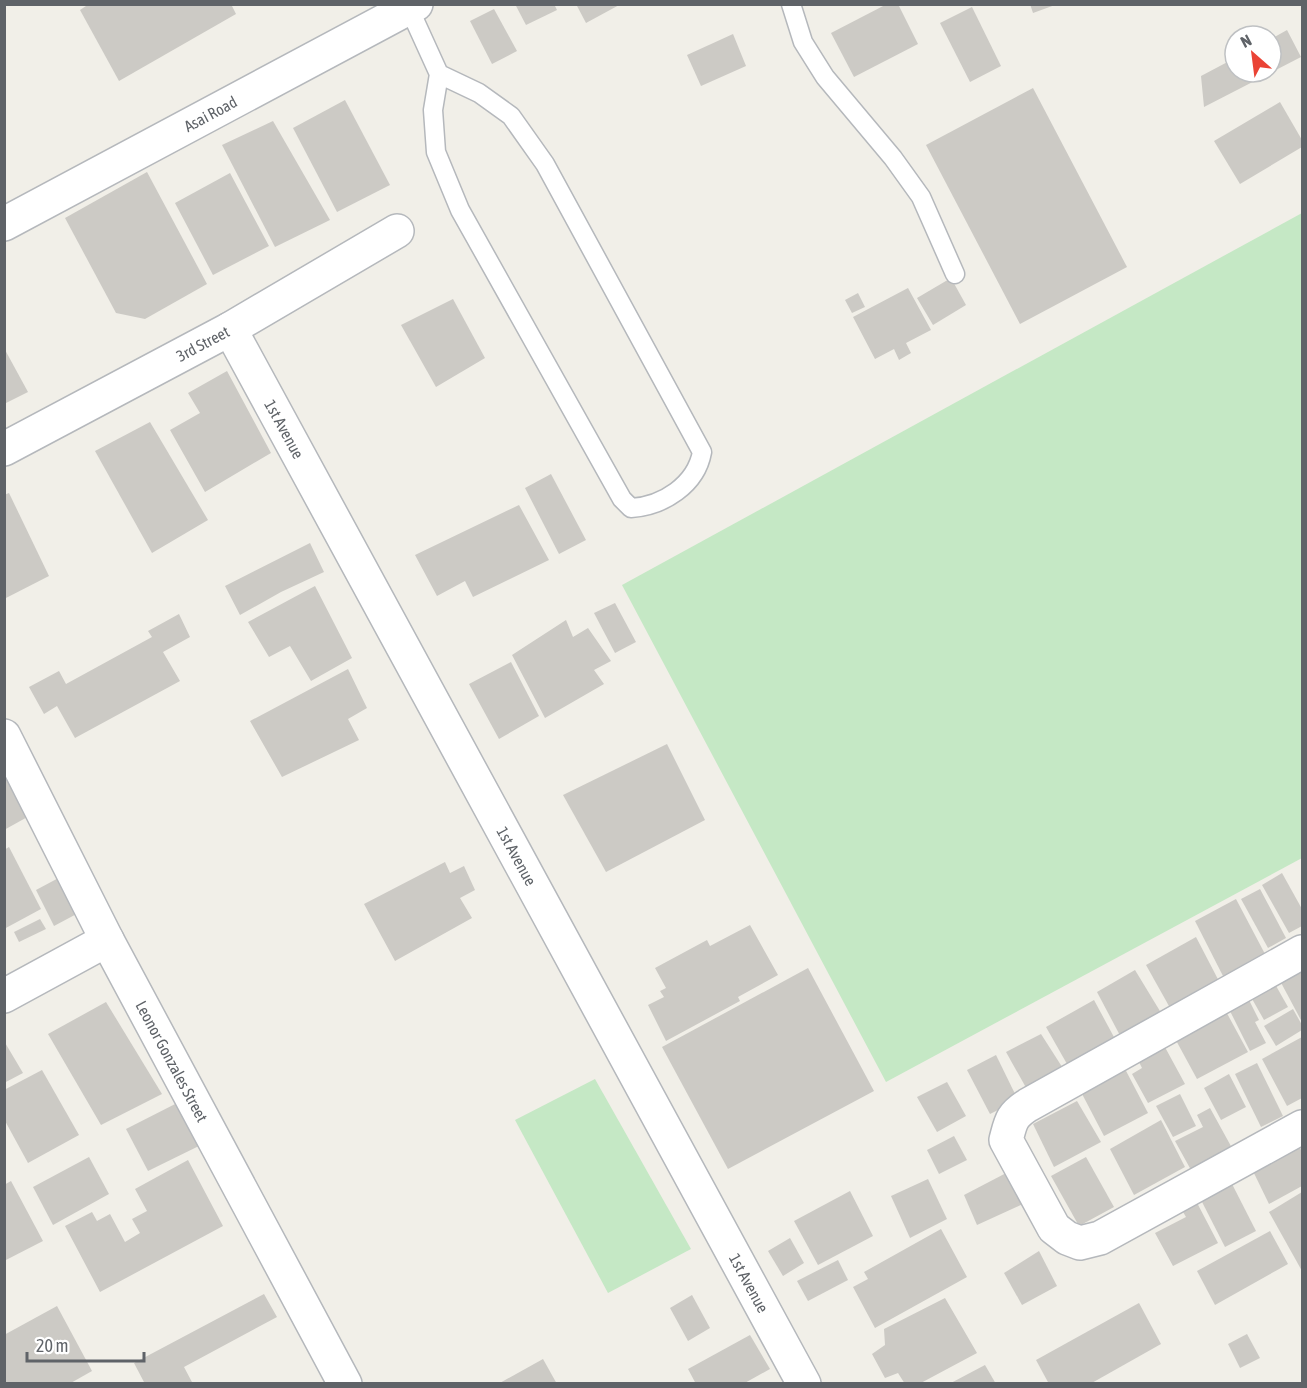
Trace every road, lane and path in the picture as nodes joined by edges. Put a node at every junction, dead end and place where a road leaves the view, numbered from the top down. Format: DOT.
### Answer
graph roads {
  1 [pos="791,4"];
  2 [pos="412,6"];
  3 [pos="439,74"];
  4 [pos="4,224"];
  5 [pos="397,231"];
  6 [pos="955,274"];
  7 [pos="230,328"];
  8 [pos="4,449"];
  9 [pos="4,736"];
  10 [pos="107,940"];
  11 [pos="1302,952"];
  12 [pos="4,996"];
  13 [pos="1302,1127"];
  14 [pos="345,1383"];
  15 [pos="804,1383"];
  1 -- 6 [label="lane"];
  2 -- 3 [label="lane"];
  2 -- 4 [label="street, Asai Road"];
  3 -- 3 [label="lane"];
  5 -- 7 [label="street, 3rd Street"];
  7 -- 8 [label="street, 3rd Street"];
  7 -- 15 [label="street, 1st Avenue"];
  9 -- 10 [label="street, Leonor Gonzales Street"];
  10 -- 12 [label="street"];
  10 -- 14 [label="street, Leonor Gonzales Street"];
  11 -- 13 [label="street"];
}
